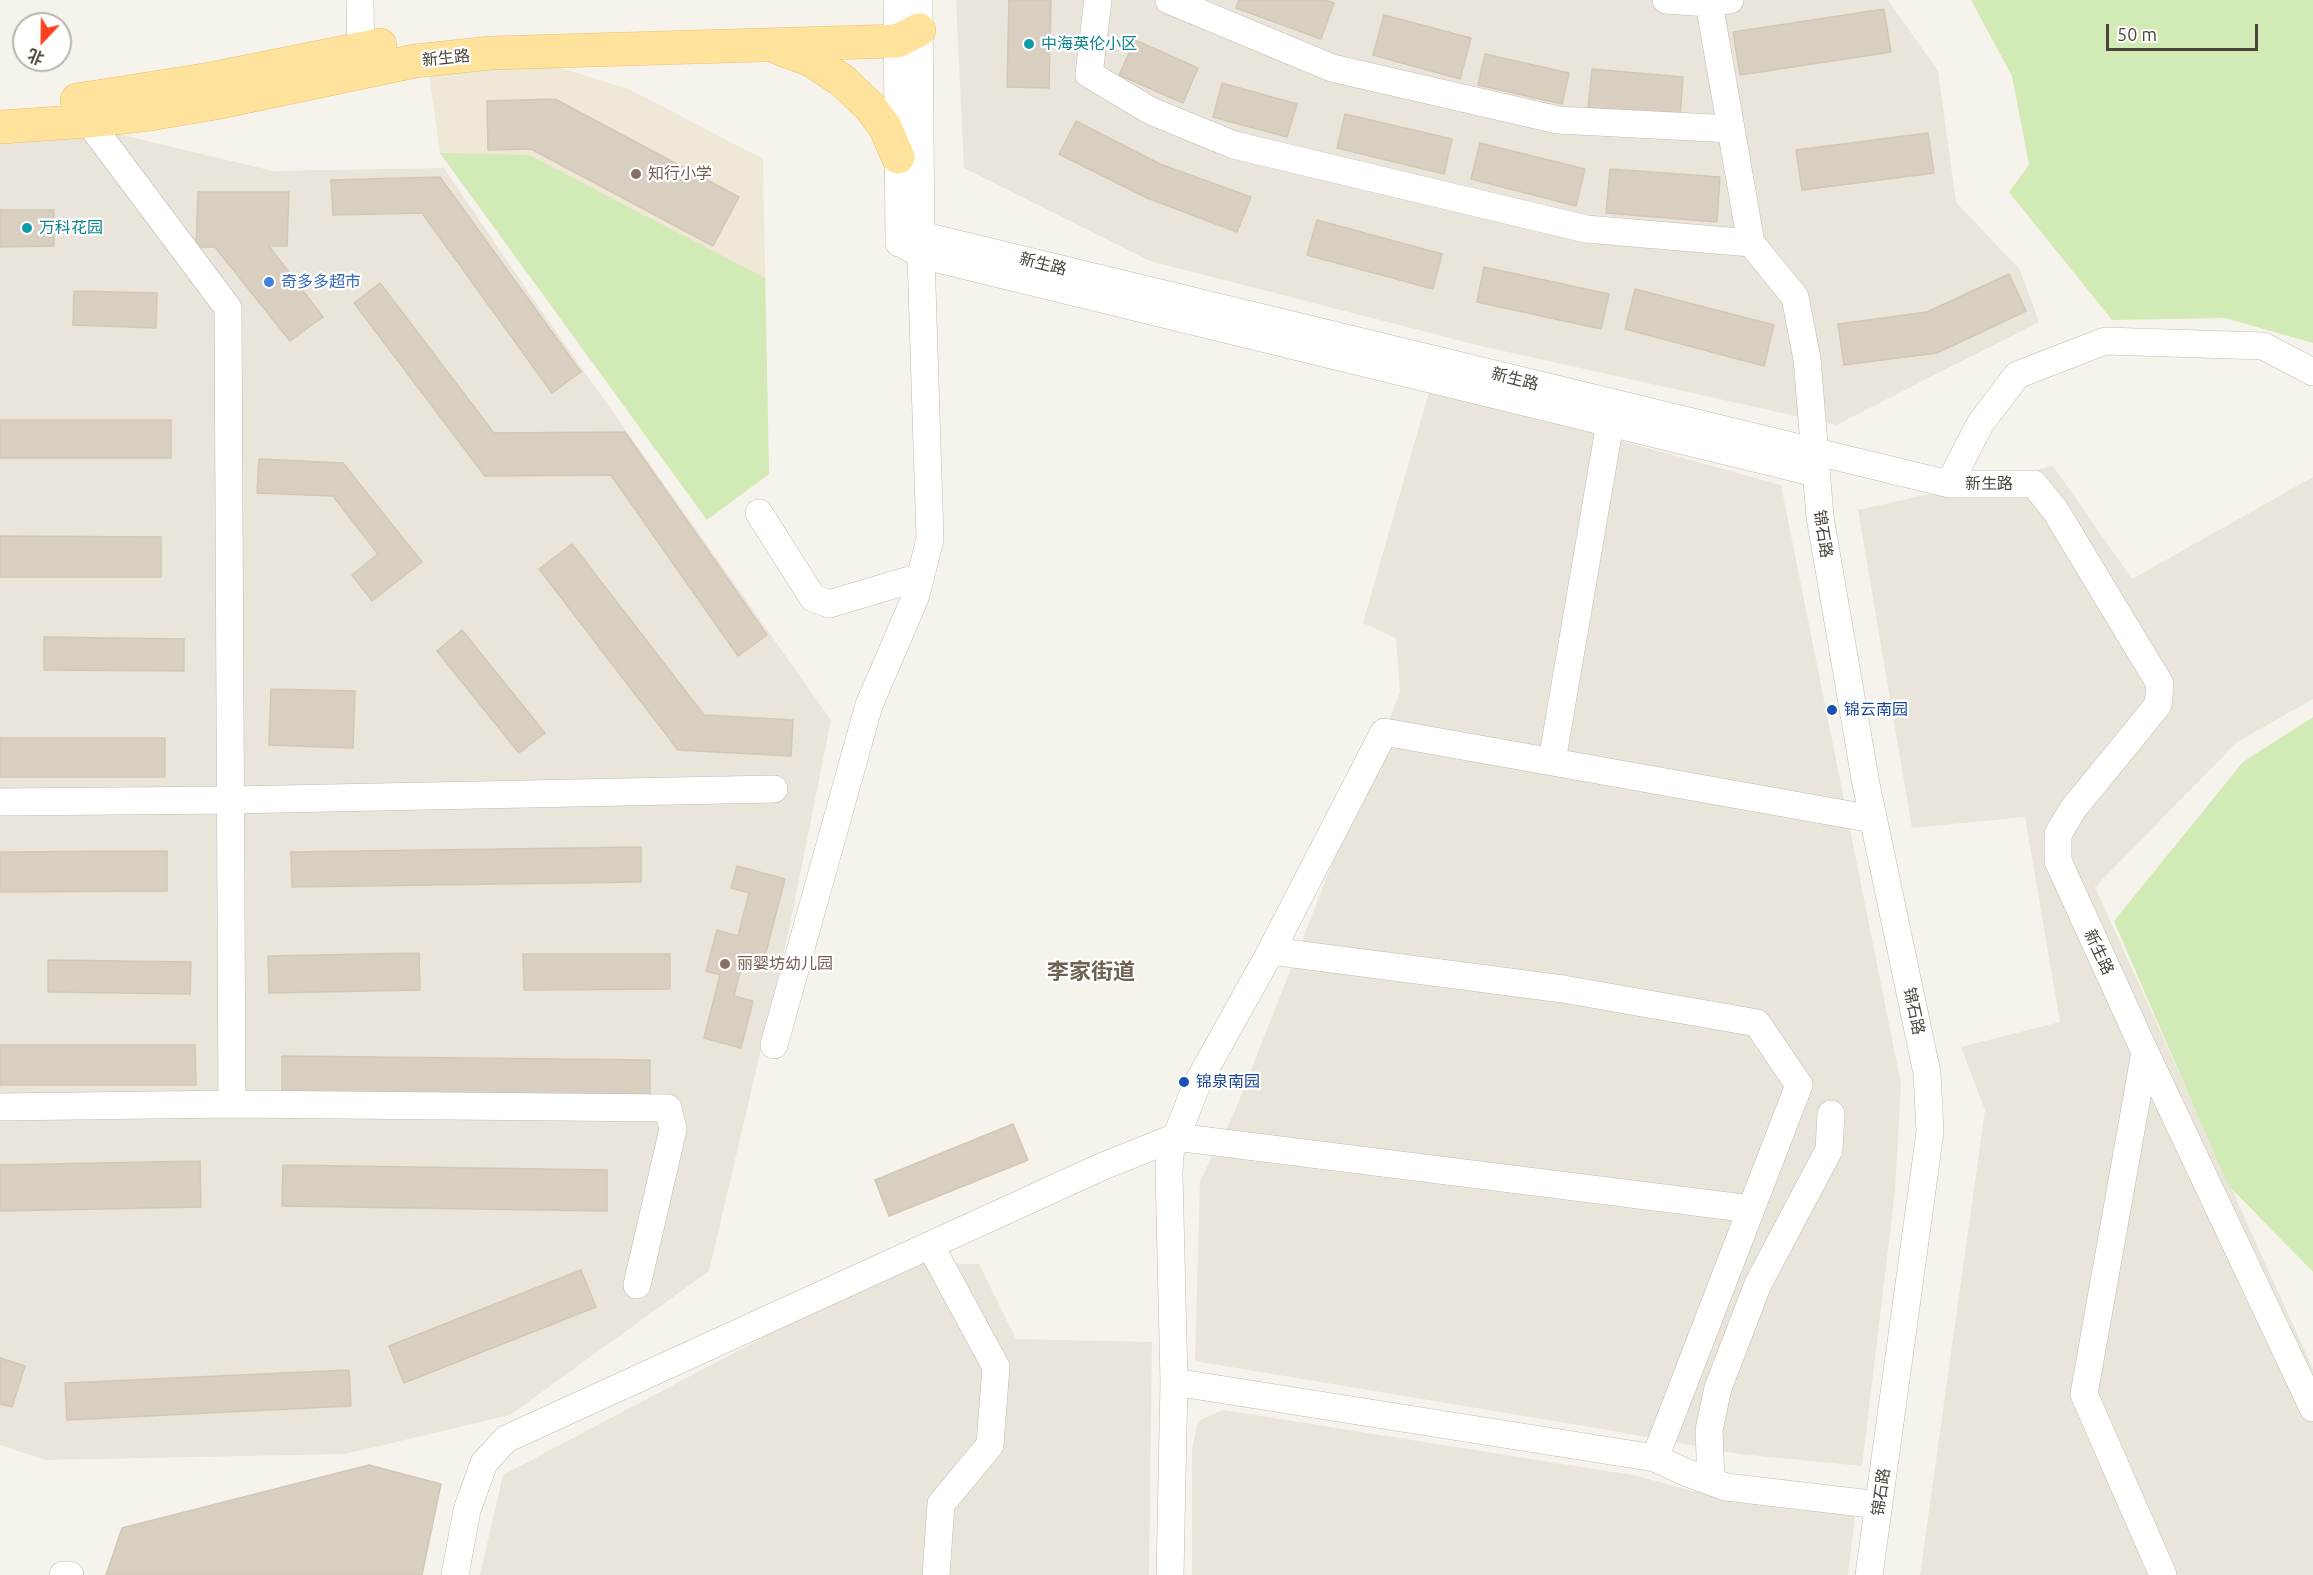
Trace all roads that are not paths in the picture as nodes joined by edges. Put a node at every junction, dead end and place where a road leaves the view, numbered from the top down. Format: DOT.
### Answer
graph roads {
  1 [pos="360,0"];
  2 [pos="1098,0"];
  3 [pos="1169,0"];
  4 [pos="1666,0"];
  5 [pos="1720,2"];
  6 [pos="906,18"];
  7 [pos="771,45"];
  8 [pos="361,60"];
  9 [pos="0,105"];
  10 [pos="88,121"];
  11 [pos="0,128"];
  12 [pos="1731,129"];
  13 [pos="898,157"];
  14 [pos="1751,243"];
  15 [pos="914,244"];
  16 [pos="2313,372"];
  17 [pos="1610,423"];
  18 [pos="1814,462"];
  19 [pos="1949,484"];
  20 [pos="759,513"];
  21 [pos="920,577"];
  22 [pos="1552,761"];
  23 [pos="774,789"];
  24 [pos="231,801"];
  25 [pos="0,802"];
  26 [pos="1873,819"];
  27 [pos="1271,951"];
  28 [pos="774,1045"];
  29 [pos="2145,1052"];
  30 [pos="232,1104"];
  31 [pos="0,1107"];
  32 [pos="1831,1114"];
  33 [pos="1176,1137"];
  34 [pos="1751,1209"];
  35 [pos="930,1245"];
  36 [pos="637,1285"];
  37 [pos="1174,1382"];
  38 [pos="2313,1408"];
  39 [pos="1655,1458"];
  40 [pos="1711,1481"];
  41 [pos="1879,1505"];
  42 [pos="63,1575"];
  43 [pos="70,1575"];
  44 [pos="455,1575"];
  45 [pos="936,1575"];
  46 [pos="1170,1575"];
  47 [pos="1869,1575"];
  48 [pos="2163,1575"];
  1 -- 8 [label="street"];
  2 -- 14 [label="street"];
  3 -- 12 [label="street"];
  4 -- 5 [label="street"];
  5 -- 12 [label="street"];
  6 -- 7 [label="main road, 新生路"];
  6 -- 8 [label="main road, 新生路"];
  6 -- 13 [label="street"];
  6 -- 15 [label="street"];
  7 -- 8 [label="main road, 新生路"];
  7 -- 13 [label="main road"];
  8 -- 9 [label="main road, 新生路"];
  8 -- 10 [label="main road, 新生路"];
  10 -- 11 [label="main road, 新生路"];
  10 -- 24 [label="street"];
  12 -- 14 [label="street"];
  13 -- 15 [label="street"];
  14 -- 18 [label="street, 锦石路"];
  15 -- 17 [label="street, 新生路"];
  15 -- 18 [label="street, 新生路"];
  15 -- 21 [label="street"];
  16 -- 19 [label="street"];
  17 -- 18 [label="street, 新生路"];
  17 -- 22 [label="street"];
  18 -- 19 [label="street, 新生路"];
  18 -- 26 [label="street, 锦石路"];
  19 -- 29 [label="street, 新生路"];
  20 -- 21 [label="street"];
  21 -- 28 [label="street"];
  22 -- 26 [label="street"];
  22 -- 27 [label="street"];
  23 -- 24 [label="street"];
  24 -- 25 [label="street"];
  24 -- 30 [label="street"];
  26 -- 41 [label="street, 锦石路"];
  27 -- 33 [label="street"];
  27 -- 34 [label="street"];
  29 -- 38 [label="street, 新生路"];
  29 -- 48 [label="street"];
  30 -- 31 [label="street"];
  30 -- 36 [label="street"];
  32 -- 40 [label="street"];
  33 -- 34 [label="street"];
  33 -- 35 [label="street"];
  33 -- 37 [label="street"];
  34 -- 39 [label="street"];
  35 -- 44 [label="street"];
  35 -- 45 [label="street"];
  37 -- 39 [label="street"];
  37 -- 46 [label="street"];
  39 -- 40 [label="street"];
  40 -- 41 [label="street"];
  41 -- 47 [label="street, 锦石路"];
  42 -- 43 [label="street"];
}
